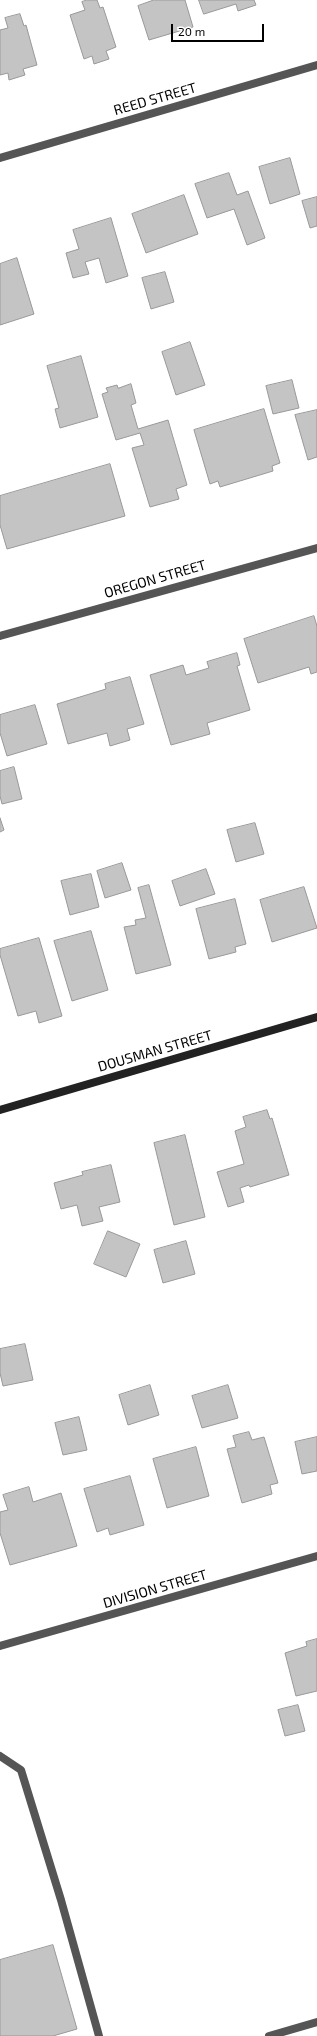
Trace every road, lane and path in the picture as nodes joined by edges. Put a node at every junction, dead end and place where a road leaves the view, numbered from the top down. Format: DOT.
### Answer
graph roads {
  1 [pos="317,65"];
  2 [pos="0,158"];
  3 [pos="317,548"];
  4 [pos="0,636"];
  5 [pos="317,1017"];
  6 [pos="0,1110"];
  7 [pos="317,1556"];
  8 [pos="0,1646"];
  9 [pos="0,1756"];
  10 [pos="317,2022"];
  11 [pos="99,2036"];
  12 [pos="269,2036"];
  1 -- 2 [label="street, REED STREET"];
  3 -- 4 [label="street, OREGON STREET"];
  5 -- 6 [label="street, DOUSMAN STREET"];
  7 -- 8 [label="street, DIVISION STREET"];
  9 -- 11 [label="street"];
  10 -- 12 [label="street"];
}
